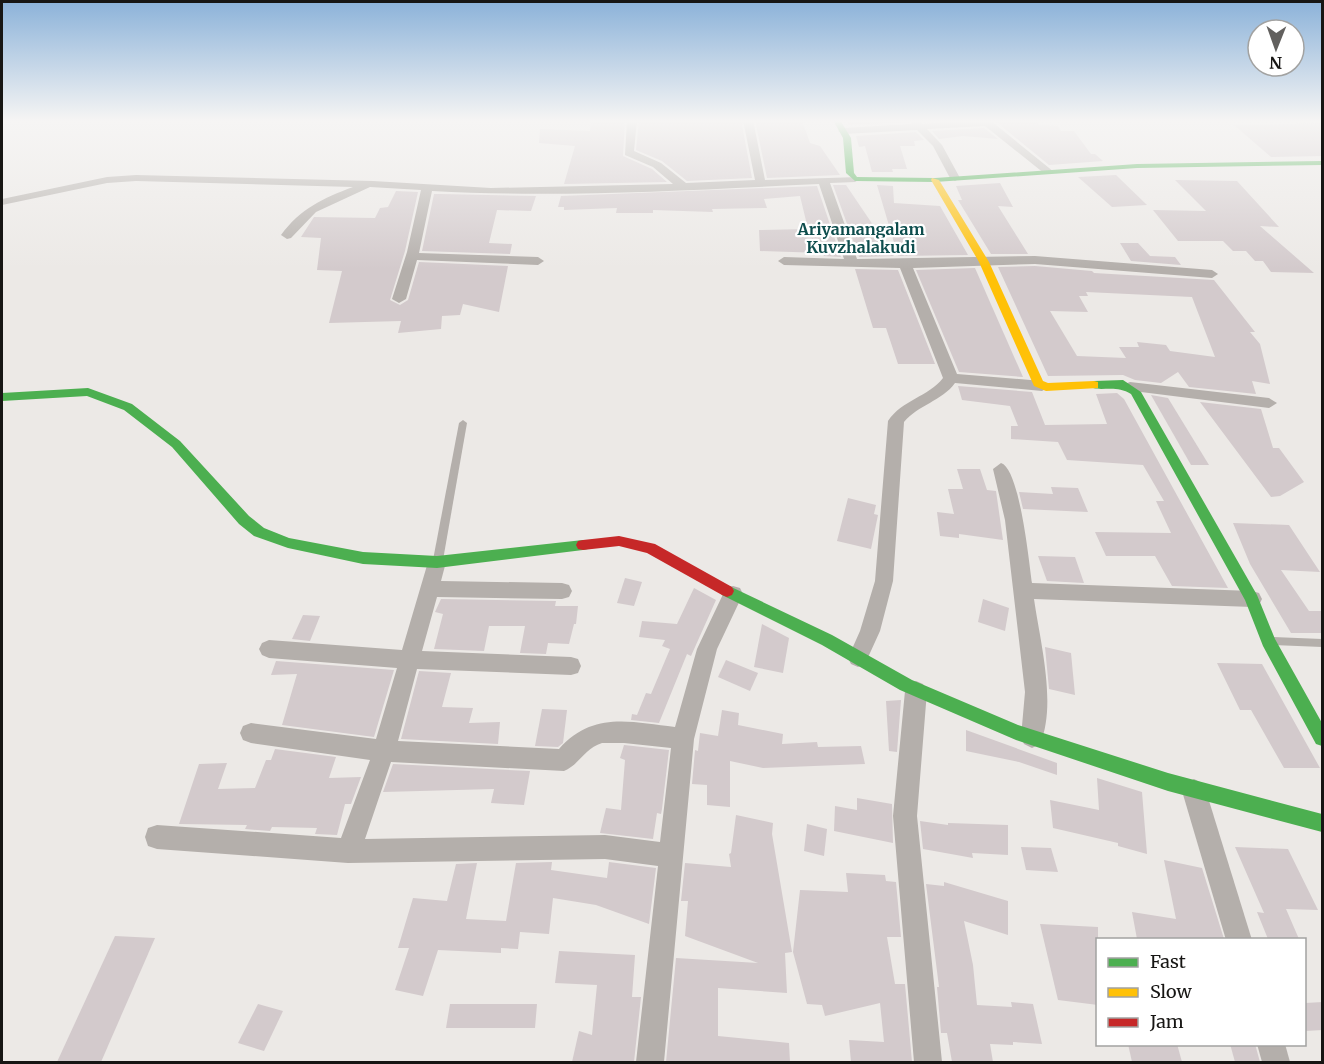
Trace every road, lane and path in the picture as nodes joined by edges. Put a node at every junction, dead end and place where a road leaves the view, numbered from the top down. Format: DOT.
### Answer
graph roads {
  1 [pos="662,170"];
  2 [pos="758,170"];
  3 [pos="850,170"];
  4 [pos="950,170"];
  5 [pos="1046,170"];
  6 [pos="1083,170"];
  7 [pos="1049,172"];
  8 [pos="955,178"];
  9 [pos="759,179"];
  10 [pos="855,179"];
  11 [pos="823,180"];
  12 [pos="935,180"];
  13 [pos="373,184"];
  14 [pos="427,187"];
  15 [pos="684,187"];
  16 [pos="2,202"];
  17 [pos="287,236"];
  18 [pos="412,256"];
  19 [pos="538,261"];
  20 [pos="784,261"];
  21 [pos="984,262"];
  22 [pos="852,264"];
  23 [pos="905,264"];
  24 [pos="1212,274"];
  25 [pos="399,299"];
  26 [pos="951,378"];
  27 [pos="1042,386"];
  28 [pos="1130,387"];
  29 [pos="2,398"];
  30 [pos="1269,403"];
  31 [pos="463,423"];
  32 [pos="1001,469"];
  33 [pos="438,559"];
  34 [pos="430,589"];
  35 [pos="562,591"];
  36 [pos="1021,591"];
  37 [pos="733,594"];
  38 [pos="1252,599"];
  39 [pos="1268,641"];
  40 [pos="864,644"];
  41 [pos="1323,644"];
  42 [pos="269,650"];
  43 [pos="408,660"];
  44 [pos="571,666"];
  45 [pos="916,691"];
  46 [pos="1034,730"];
  47 [pos="251,733"];
  48 [pos="1323,738"];
  49 [pos="683,739"];
  50 [pos="384,751"];
  51 [pos="1194,791"];
  52 [pos="1323,823"];
  53 [pos="157,837"];
  54 [pos="348,851"];
  55 [pos="673,856"];
  56 [pos="1239,938"];
  57 [pos="1272,1046"];
  58 [pos="650,1062"];
  59 [pos="928,1062"];
  60 [pos="1276,1062"];
  1 -- 15 [label="street"];
  2 -- 9 [label="street"];
  3 -- 10 [label="street"];
  4 -- 8 [label="street"];
  5 -- 7 [label="street"];
  6 -- 7 [label="street"];
  7 -- 8 [label="street"];
  8 -- 12 [label="street"];
  9 -- 11 [label="street"];
  9 -- 15 [label="street"];
  10 -- 11 [label="street"];
  10 -- 12 [label="street"];
  11 -- 22 [label="street"];
  12 -- 21 [label="street"];
  13 -- 14 [label="street"];
  13 -- 16 [label="street"];
  13 -- 17 [label="street"];
  14 -- 15 [label="street"];
  14 -- 18 [label="street"];
  18 -- 19 [label="street"];
  18 -- 25 [label="street"];
  20 -- 22 [label="street"];
  21 -- 23 [label="street"];
  21 -- 24 [label="street"];
  21 -- 27 [label="street"];
  22 -- 23 [label="street"];
  23 -- 26 [label="street"];
  26 -- 27 [label="street"];
  26 -- 40 [label="street"];
  27 -- 28 [label="street"];
  28 -- 30 [label="street"];
  28 -- 38 [label="street"];
  29 -- 33 [label="street"];
  31 -- 33 [label="lane"];
  32 -- 36 [label="street"];
  33 -- 34 [label="street"];
  33 -- 37 [label="street"];
  34 -- 35 [label="street"];
  34 -- 43 [label="street"];
  36 -- 38 [label="street"];
  36 -- 46 [label="street"];
  37 -- 40 [label="street"];
  37 -- 49 [label="street"];
  38 -- 39 [label="street"];
  39 -- 41 [label="lane"];
  39 -- 48 [label="street"];
  40 -- 45 [label="street"];
  42 -- 43 [label="street"];
  43 -- 44 [label="street"];
  43 -- 50 [label="street"];
  45 -- 46 [label="street"];
  45 -- 59 [label="street"];
  46 -- 51 [label="street"];
  47 -- 50 [label="street"];
  49 -- 50 [label="street"];
  49 -- 55 [label="street"];
  50 -- 54 [label="street"];
  51 -- 52 [label="street"];
  51 -- 56 [label="street"];
  53 -- 54 [label="street"];
  54 -- 55 [label="street"];
  55 -- 58 [label="street"];
  57 -- 60 [label="street"];
}
